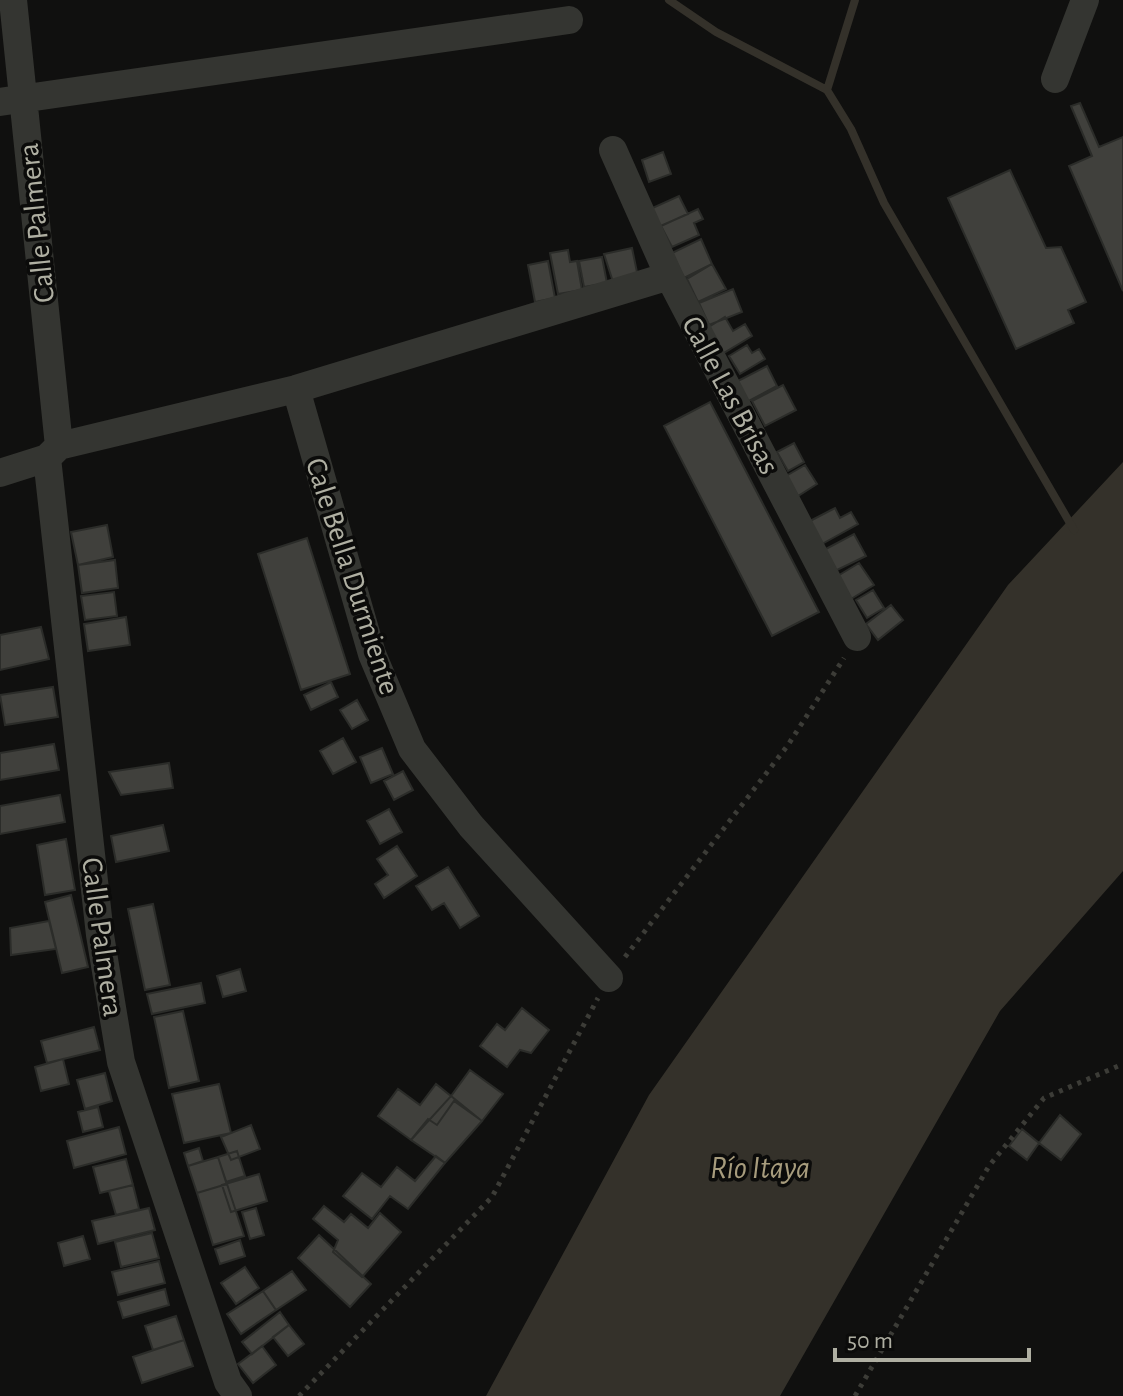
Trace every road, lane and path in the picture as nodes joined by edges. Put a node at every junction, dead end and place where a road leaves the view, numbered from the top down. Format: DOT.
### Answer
graph roads {
  1 [pos="13,0"];
  2 [pos="1085,0"];
  3 [pos="569,20"];
  4 [pos="1055,79"];
  5 [pos="11,100"];
  6 [pos="613,150"];
  7 [pos="669,276"];
  8 [pos="296,389"];
  9 [pos="53,452"];
  10 [pos="0,473"];
  11 [pos="857,637"];
  12 [pos="609,978"];
  13 [pos="1123,1064"];
  14 [pos="238,1396"];
  15 [pos="299,1396"];
  16 [pos="855,1396"];
  1 -- 5 [label="street, Calle Palmera"];
  2 -- 4 [label="street"];
  3 -- 5 [label="street"];
  5 -- 9 [label="street, Calle Palmera"];
  6 -- 7 [label="street, Calle Las Brisas"];
  7 -- 8 [label="street"];
  7 -- 11 [label="street, Calle Las Brisas"];
  8 -- 9 [label="street"];
  8 -- 12 [label="street, Cale Bella Durmiente"];
  9 -- 10 [label="street"];
  9 -- 14 [label="street, Calle Palmera"];
  11 -- 12 [label="path"];
  12 -- 15 [label="path"];
  13 -- 16 [label="path"];
}
